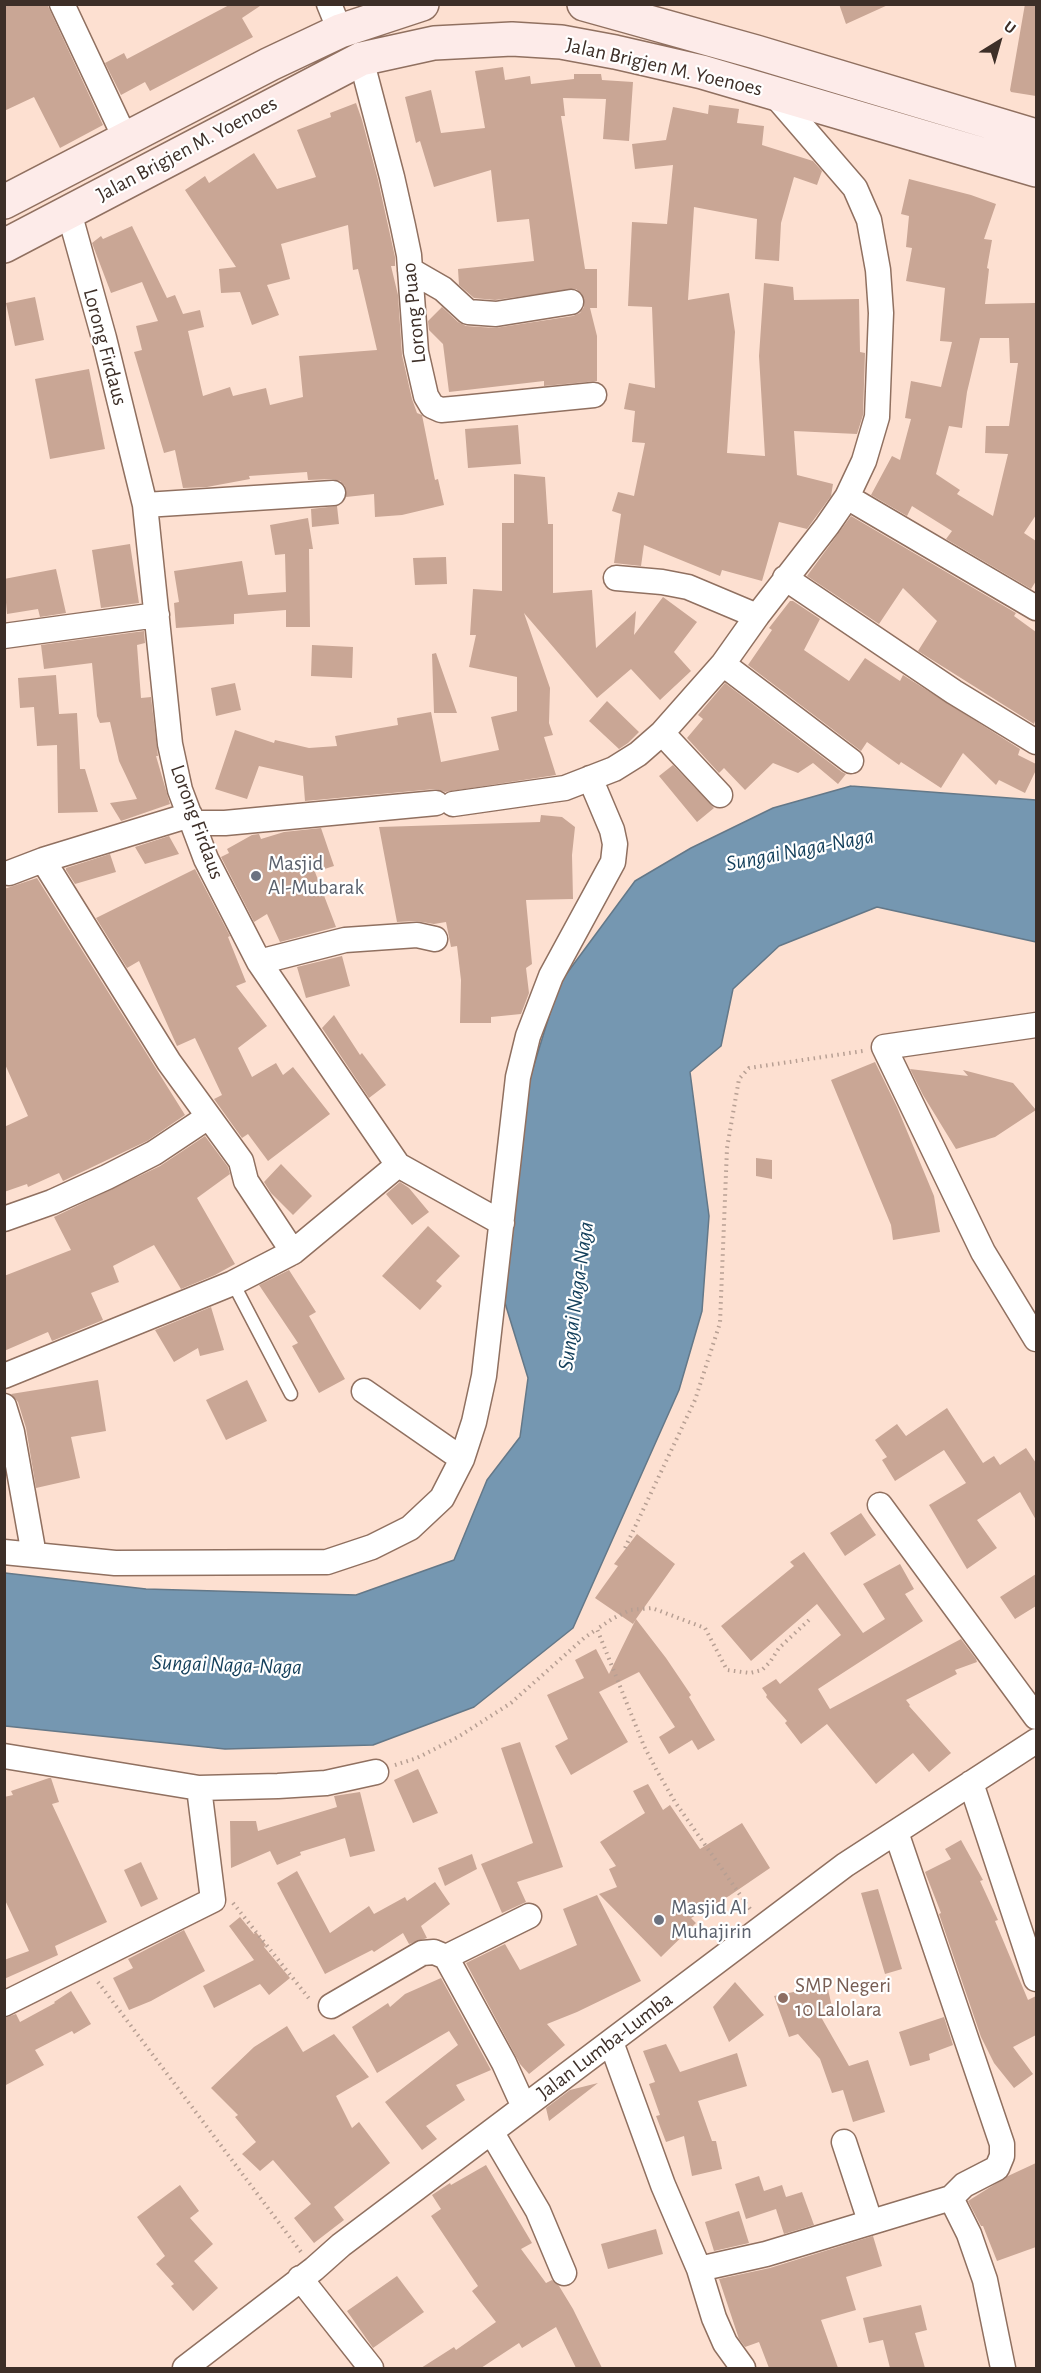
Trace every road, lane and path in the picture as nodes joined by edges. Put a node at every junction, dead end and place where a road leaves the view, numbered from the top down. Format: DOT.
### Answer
graph roads {
  1 [pos="62,4"];
  2 [pos="422,4"];
  3 [pos="584,4"];
  4 [pos="334,18"];
  5 [pos="361,59"];
  6 [pos="772,92"];
  7 [pos="1036,136"];
  8 [pos="126,140"];
  9 [pos="1036,170"];
  10 [pos="142,172"];
  11 [pos="4,202"];
  12 [pos="69,212"];
  13 [pos="4,246"];
  14 [pos="410,270"];
  15 [pos="571,302"];
  16 [pos="594,395"];
  17 [pos="333,493"];
  18 [pos="847,497"];
  19 [pos="145,505"];
  20 [pos="616,578"];
  21 [pos="785,578"];
  22 [pos="1036,608"];
  23 [pos="157,615"];
  24 [pos="756,616"];
  25 [pos="4,636"];
  26 [pos="723,664"];
  27 [pos="662,733"];
  28 [pos="1036,742"];
  29 [pos="851,761"];
  30 [pos="590,778"];
  31 [pos="720,795"];
  32 [pos="191,819"];
  33 [pos="43,860"];
  34 [pos="9,873"];
  35 [pos="435,939"];
  36 [pos="259,962"];
  37 [pos="1036,1025"];
  38 [pos="884,1047"];
  39 [pos="208,1117"];
  40 [pos="398,1165"];
  41 [pos="4,1219"];
  42 [pos="502,1223"];
  43 [pos="293,1252"];
  44 [pos="233,1283"];
  45 [pos="1036,1339"];
  46 [pos="4,1376"];
  47 [pos="364,1391"];
  48 [pos="291,1394"];
  49 [pos="4,1406"];
  50 [pos="462,1459"];
  51 [pos="880,1505"];
  52 [pos="625,1548"];
  53 [pos="4,1552"];
  54 [pos="34,1555"];
  55 [pos="809,1620"];
  56 [pos="597,1629"];
  57 [pos="1036,1717"];
  58 [pos="1036,1741"];
  59 [pos="4,1756"];
  60 [pos="376,1772"];
  61 [pos="971,1783"];
  62 [pos="199,1788"];
  63 [pos="896,1832"];
  64 [pos="213,1900"];
  65 [pos="529,1917"];
  66 [pos="762,1927"];
  67 [pos="446,1958"];
  68 [pos="86,1965"];
  69 [pos="1036,1979"];
  70 [pos="4,2004"];
  71 [pos="331,2006"];
  72 [pos="611,2042"];
  73 [pos="524,2107"];
  74 [pos="492,2133"];
  75 [pos="844,2142"];
  76 [pos="951,2198"];
  77 [pos="870,2221"];
  78 [pos="699,2269"];
  79 [pos="564,2273"];
  80 [pos="307,2274"];
  81 [pos="185,2368"];
  82 [pos="371,2368"];
  83 [pos="743,2368"];
  84 [pos="1003,2368"];
  1 -- 8 [label="street"];
  2 -- 4 [label="main road, Jalan Brigjen M. Yoenoes"];
  3 -- 7 [label="main road, Jalan Brigjen M. Yoenoes"];
  4 -- 8 [label="main road, Jalan Brigjen M. Yoenoes"];
  5 -- 6 [label="main road, Jalan Brigjen M. Yoenoes"];
  5 -- 10 [label="main road, Jalan Brigjen M. Yoenoes"];
  5 -- 14 [label="street, Lorong Puao"];
  6 -- 9 [label="main road, Jalan Brigjen M. Yoenoes"];
  6 -- 18 [label="street"];
  8 -- 10 [label="main road"];
  8 -- 11 [label="main road, Jalan Brigjen M. Yoenoes"];
  10 -- 12 [label="main road, Jalan Brigjen M. Yoenoes"];
  12 -- 13 [label="main road, Jalan Brigjen M. Yoenoes"];
  12 -- 19 [label="street, Lorong Firdaus"];
  14 -- 15 [label="street"];
  14 -- 16 [label="street, Lorong Puao"];
  17 -- 19 [label="street"];
  18 -- 21 [label="street"];
  18 -- 22 [label="street"];
  19 -- 23 [label="street, Lorong Firdaus"];
  20 -- 24 [label="street"];
  21 -- 24 [label="street"];
  21 -- 28 [label="street"];
  23 -- 25 [label="street"];
  23 -- 32 [label="street, Lorong Firdaus"];
  24 -- 26 [label="street"];
  26 -- 27 [label="street"];
  26 -- 29 [label="street"];
  27 -- 30 [label="street"];
  27 -- 31 [label="street"];
  30 -- 32 [label="street"];
  30 -- 42 [label="street"];
  32 -- 33 [label="street"];
  32 -- 36 [label="street, Lorong Firdaus"];
  33 -- 34 [label="street"];
  33 -- 39 [label="street"];
  35 -- 36 [label="street"];
  36 -- 40 [label="street, Lorong Firdaus"];
  37 -- 38 [label="street"];
  38 -- 45 [label="street"];
  38 -- 52 [label="path"];
  39 -- 41 [label="street"];
  39 -- 43 [label="street"];
  40 -- 42 [label="street, Lorong Firdaus"];
  40 -- 43 [label="street"];
  42 -- 50 [label="street"];
  43 -- 44 [label="street"];
  44 -- 46 [label="street"];
  44 -- 48 [label="lane"];
  47 -- 50 [label="street"];
  49 -- 54 [label="street"];
  50 -- 54 [label="street"];
  51 -- 57 [label="street"];
  53 -- 54 [label="street"];
  55 -- 56 [label="path"];
  56 -- 60 [label="path"];
  56 -- 66 [label="path"];
  58 -- 61 [label="street, Jalan Lumba-Lumba"];
  59 -- 62 [label="street"];
  60 -- 62 [label="street"];
  61 -- 63 [label="street, Jalan Lumba-Lumba"];
  61 -- 69 [label="street"];
  62 -- 64 [label="street"];
  63 -- 66 [label="street, Jalan Lumba-Lumba"];
  63 -- 76 [label="street"];
  64 -- 68 [label="street"];
  64 -- 71 [label="path"];
  65 -- 67 [label="street"];
  66 -- 72 [label="street, Jalan Lumba-Lumba"];
  67 -- 71 [label="street"];
  67 -- 73 [label="street"];
  68 -- 70 [label="street"];
  68 -- 80 [label="path"];
  72 -- 73 [label="street, Jalan Lumba-Lumba"];
  72 -- 78 [label="street"];
  73 -- 74 [label="street, Jalan Lumba-Lumba"];
  74 -- 79 [label="street"];
  74 -- 80 [label="street, Jalan Lumba-Lumba"];
  75 -- 77 [label="street"];
  76 -- 77 [label="street"];
  76 -- 84 [label="street"];
  77 -- 78 [label="street"];
  78 -- 83 [label="street"];
  80 -- 81 [label="street, Jalan Lumba-Lumba"];
  80 -- 82 [label="street"];
}
